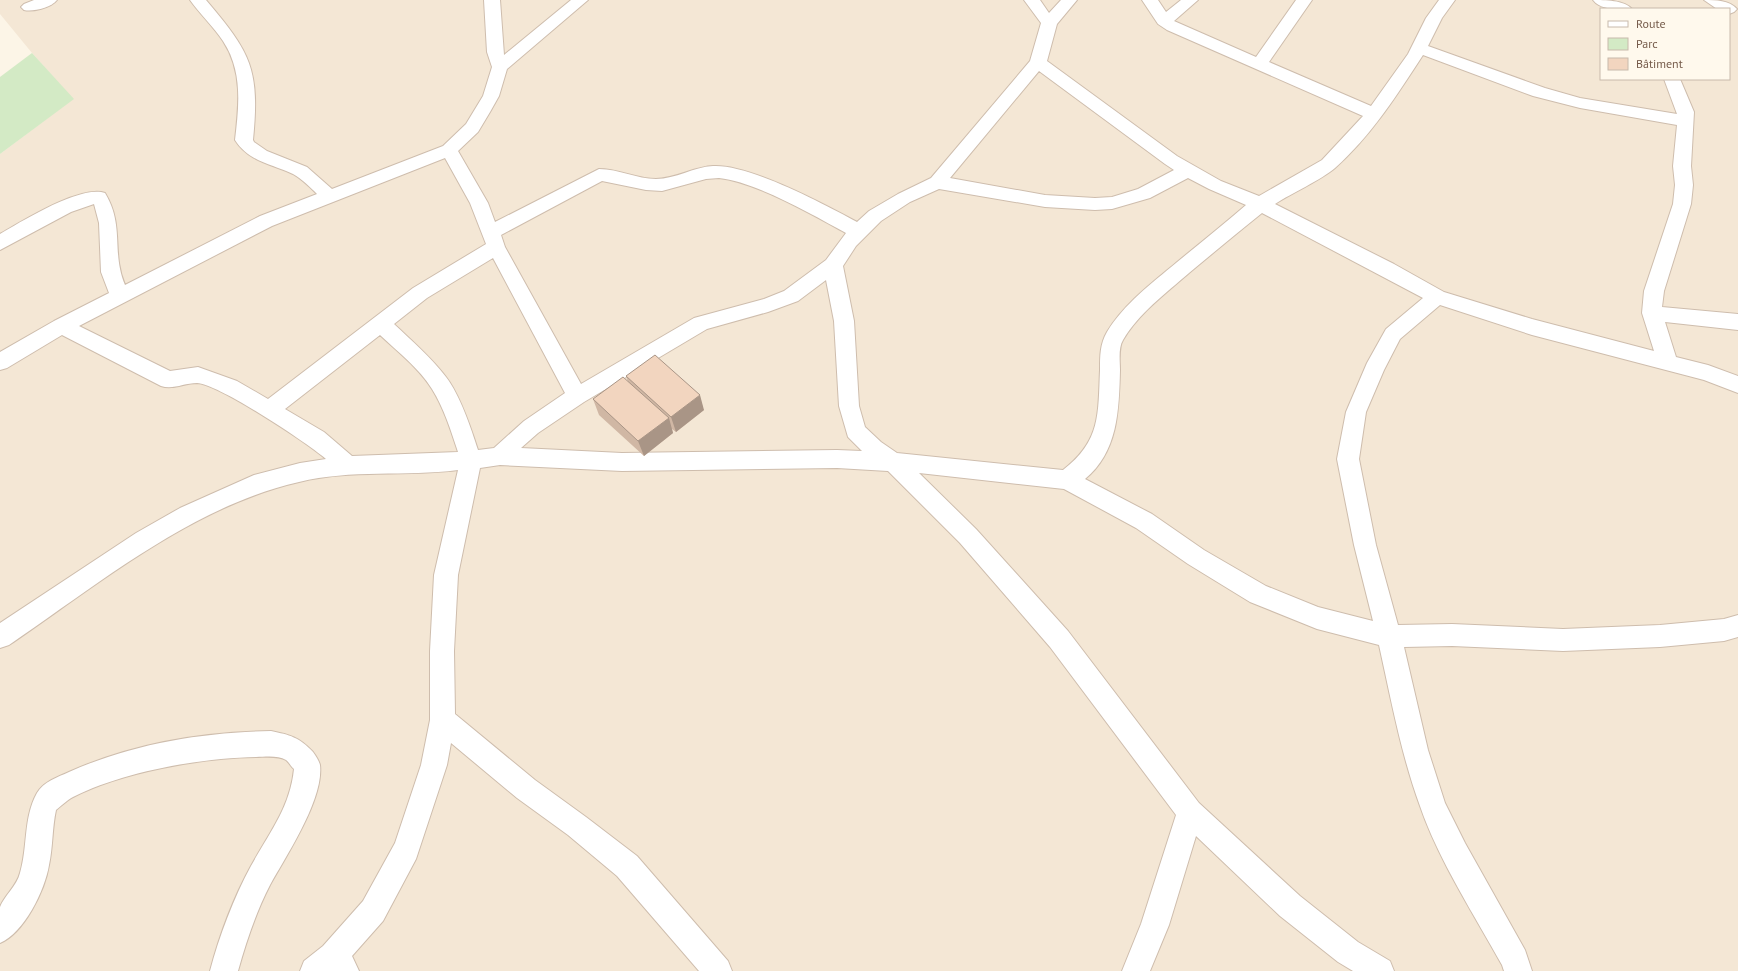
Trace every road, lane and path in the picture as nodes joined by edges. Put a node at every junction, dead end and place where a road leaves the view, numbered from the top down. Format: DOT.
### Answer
graph roads {
  1 [pos="49,0"];
  2 [pos="198,0"];
  3 [pos="492,0"];
  4 [pos="580,0"];
  5 [pos="1032,0"];
  6 [pos="1069,0"];
  7 [pos="1150,0"];
  8 [pos="1190,0"];
  9 [pos="1304,0"];
  10 [pos="1447,0"];
  11 [pos="1601,0"];
  12 [pos="1628,0"];
  13 [pos="1712,0"];
  14 [pos="29,7"];
  15 [pos="1621,8"];
  16 [pos="1637,8"];
  17 [pos="1727,8"];
  18 [pos="1730,10"];
  19 [pos="1738,16"];
  20 [pos="1164,21"];
  21 [pos="1048,23"];
  22 [pos="1419,48"];
  23 [pos="1038,62"];
  24 [pos="1259,64"];
  25 [pos="500,67"];
  26 [pos="1672,80"];
  27 [pos="1374,114"];
  28 [pos="1686,121"];
  29 [pos="449,150"];
  30 [pos="1188,170"];
  31 [pos="937,182"];
  32 [pos="328,196"];
  33 [pos="1260,204"];
  34 [pos="858,231"];
  35 [pos="493,240"];
  36 [pos="0,243"];
  37 [pos="833,265"];
  38 [pos="119,295"];
  39 [pos="1437,297"];
  40 [pos="1652,313"];
  41 [pos="1738,322"];
  42 [pos="381,323"];
  43 [pos="61,326"];
  44 [pos="0,362"];
  45 [pos="1668,362"];
  46 [pos="1738,385"];
  47 [pos="577,396"];
  48 [pos="269,410"];
  49 [pos="500,456"];
  50 [pos="471,460"];
  51 [pos="893,462"];
  52 [pos="348,465"];
  53 [pos="1067,480"];
  54 [pos="1738,626"];
  55 [pos="1389,636"];
  56 [pos="0,637"];
  57 [pos="443,720"];
  58 [pos="1190,812"];
  59 [pos="0,929"];
  60 [pos="331,966"];
  61 [pos="224,971"];
  62 [pos="718,971"];
  63 [pos="1136,971"];
  64 [pos="1380,971"];
  65 [pos="1518,971"];
  1 -- 14 [label="street"];
  2 -- 32 [label="street"];
  3 -- 25 [label="street"];
  4 -- 25 [label="street"];
  5 -- 21 [label="street"];
  6 -- 21 [label="street"];
  7 -- 20 [label="street"];
  8 -- 20 [label="street"];
  9 -- 24 [label="street"];
  10 -- 22 [label="street"];
  11 -- 15 [label="street"];
  12 -- 16 [label="street"];
  13 -- 17 [label="street"];
  18 -- 19 [label="street"];
  20 -- 24 [label="street"];
  21 -- 23 [label="street"];
  22 -- 27 [label="street"];
  22 -- 28 [label="street"];
  23 -- 30 [label="street"];
  23 -- 31 [label="street"];
  24 -- 27 [label="street"];
  25 -- 29 [label="street"];
  26 -- 28 [label="street"];
  27 -- 33 [label="street"];
  28 -- 40 [label="street"];
  29 -- 32 [label="street"];
  29 -- 35 [label="street"];
  30 -- 31 [label="street"];
  30 -- 33 [label="street"];
  31 -- 34 [label="street"];
  32 -- 38 [label="street"];
  33 -- 39 [label="street"];
  33 -- 53 [label="street"];
  34 -- 35 [label="street"];
  34 -- 37 [label="street"];
  35 -- 42 [label="street"];
  35 -- 47 [label="street"];
  36 -- 38 [label="street"];
  37 -- 47 [label="street"];
  37 -- 51 [label="street"];
  38 -- 43 [label="street"];
  39 -- 45 [label="street"];
  39 -- 55 [label="street"];
  40 -- 41 [label="street"];
  40 -- 45 [label="street"];
  42 -- 48 [label="street"];
  42 -- 50 [label="street"];
  43 -- 44 [label="street"];
  43 -- 48 [label="street"];
  45 -- 46 [label="street"];
  47 -- 49 [label="street"];
  48 -- 52 [label="street"];
  49 -- 50 [label="street"];
  49 -- 51 [label="street"];
  50 -- 52 [label="street"];
  50 -- 57 [label="street"];
  51 -- 53 [label="street"];
  51 -- 58 [label="street"];
  52 -- 56 [label="street"];
  53 -- 55 [label="street"];
  54 -- 55 [label="street"];
  55 -- 65 [label="street"];
  57 -- 60 [label="street"];
  57 -- 62 [label="street"];
  58 -- 63 [label="street"];
  58 -- 64 [label="street"];
  59 -- 61 [label="street"];
}
